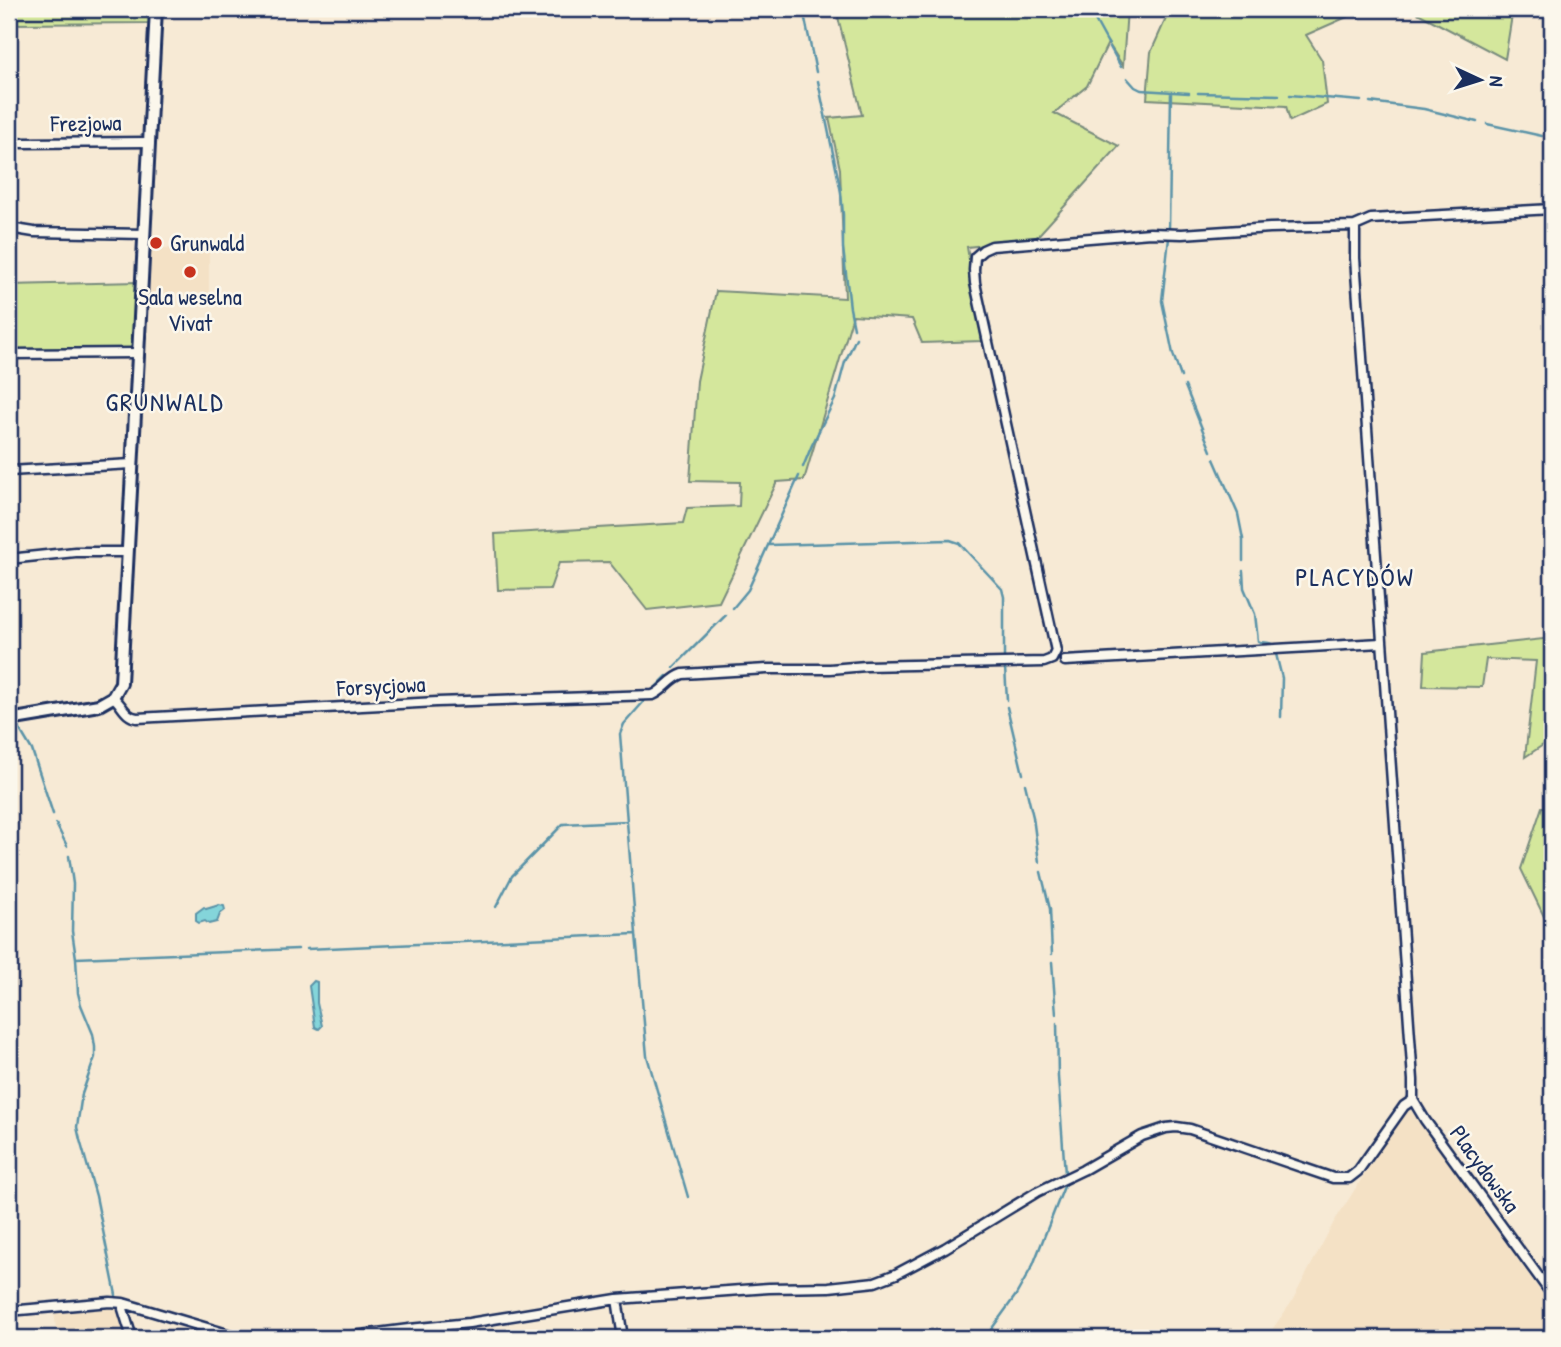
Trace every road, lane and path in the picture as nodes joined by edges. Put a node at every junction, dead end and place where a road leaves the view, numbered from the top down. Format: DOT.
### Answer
graph roads {
  1 [pos="156,9"];
  2 [pos="150,142"];
  3 [pos="22,143"];
  4 [pos="1552,209"];
  5 [pos="1355,226"];
  6 [pos="9,228"];
  7 [pos="145,234"];
  8 [pos="138,353"];
  9 [pos="9,354"];
  10 [pos="132,464"];
  11 [pos="9,471"];
  12 [pos="127,552"];
  13 [pos="9,559"];
  14 [pos="1381,643"];
  15 [pos="1065,661"];
  16 [pos="113,697"];
  17 [pos="9,720"];
  18 [pos="1413,1100"];
  19 [pos="1552,1295"];
  20 [pos="617,1299"];
  21 [pos="123,1303"];
  22 [pos="9,1311"];
  23 [pos="409,1329"];
  24 [pos="132,1338"];
  25 [pos="241,1338"];
  26 [pos="338,1338"];
  27 [pos="411,1338"];
  28 [pos="622,1338"];
  1 -- 2 [label="street"];
  2 -- 3 [label="street, Frezjowa"];
  2 -- 7 [label="street"];
  4 -- 5 [label="street"];
  5 -- 14 [label="street"];
  5 -- 16 [label="street, Forsycjowa"];
  6 -- 7 [label="street"];
  7 -- 8 [label="street"];
  8 -- 9 [label="street"];
  8 -- 10 [label="street"];
  10 -- 11 [label="street"];
  10 -- 12 [label="street"];
  12 -- 13 [label="street"];
  12 -- 16 [label="street"];
  14 -- 15 [label="street"];
  14 -- 18 [label="street"];
  16 -- 17 [label="street"];
  18 -- 19 [label="street, Placydowska"];
  18 -- 20 [label="street"];
  20 -- 23 [label="street"];
  20 -- 28 [label="street"];
  21 -- 22 [label="street"];
  21 -- 24 [label="street"];
  21 -- 25 [label="street"];
  23 -- 26 [label="street"];
  23 -- 27 [label="street"];
}
